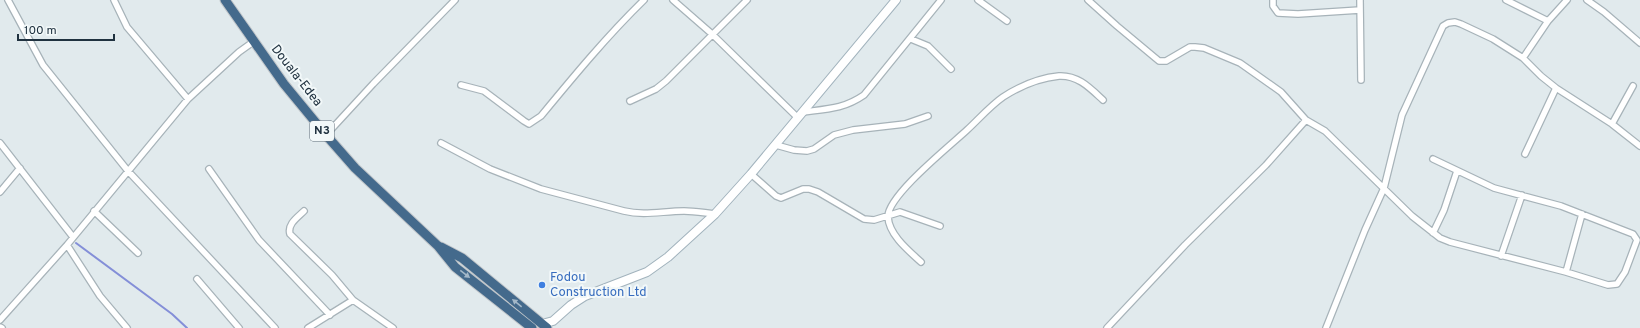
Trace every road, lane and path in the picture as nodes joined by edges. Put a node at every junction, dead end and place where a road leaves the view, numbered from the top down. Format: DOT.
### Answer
graph roads {
  1 [pos="8,0"];
  2 [pos="114,0"];
  3 [pos="225,0"];
  4 [pos="455,0"];
  5 [pos="644,0"];
  6 [pos="673,0"];
  7 [pos="747,0"];
  8 [pos="896,0"];
  9 [pos="941,0"];
  10 [pos="978,0"];
  11 [pos="1088,0"];
  12 [pos="1273,0"];
  13 [pos="1360,0"];
  14 [pos="1506,0"];
  15 [pos="1567,0"];
  16 [pos="1587,0"];
  17 [pos="1360,10"];
  18 [pos="1007,21"];
  19 [pos="1548,21"];
  20 [pos="712,34"];
  21 [pos="910,39"];
  22 [pos="253,42"];
  23 [pos="1640,43"];
  24 [pos="1523,58"];
  25 [pos="951,69"];
  26 [pos="1361,80"];
  27 [pos="461,85"];
  28 [pos="1633,86"];
  29 [pos="1556,88"];
  30 [pos="188,99"];
  31 [pos="1103,100"];
  32 [pos="630,101"];
  33 [pos="801,115"];
  34 [pos="928,116"];
  35 [pos="1306,120"];
  36 [pos="1612,124"];
  37 [pos="326,135"];
  38 [pos="0,143"];
  39 [pos="441,143"];
  40 [pos="776,145"];
  41 [pos="1640,146"];
  42 [pos="1525,154"];
  43 [pos="1433,159"];
  44 [pos="20,168"];
  45 [pos="209,169"];
  46 [pos="128,171"];
  47 [pos="1457,171"];
  48 [pos="751,174"];
  49 [pos="1384,188"];
  50 [pos="0,192"];
  51 [pos="1522,195"];
  52 [pos="304,210"];
  53 [pos="94,211"];
  54 [pos="715,214"];
  55 [pos="1582,214"];
  56 [pos="888,215"];
  57 [pos="940,226"];
  58 [pos="1433,233"];
  59 [pos="73,237"];
  60 [pos="67,245"];
  61 [pos="438,246"];
  62 [pos="138,253"];
  63 [pos="1501,256"];
  64 [pos="921,262"];
  65 [pos="1566,272"];
  66 [pos="197,279"];
  67 [pos="353,300"];
  68 [pos="330,315"];
  69 [pos="0,320"];
  70 [pos="548,325"];
  71 [pos="127,328"];
  72 [pos="239,328"];
  73 [pos="275,328"];
  74 [pos="308,328"];
  75 [pos="391,328"];
  76 [pos="532,328"];
  77 [pos="1107,328"];
  78 [pos="1326,328"];
  1 -- 46 [label="street"];
  2 -- 30 [label="street"];
  3 -- 22 [label="highway, Douala-Edea / N3"];
  4 -- 37 [label="street"];
  5 -- 27 [label="street"];
  6 -- 20 [label="street"];
  7 -- 20 [label="street"];
  8 -- 33 [label="main road"];
  9 -- 21 [label="street"];
  10 -- 18 [label="street"];
  11 -- 35 [label="street"];
  12 -- 17 [label="street"];
  13 -- 17 [label="street"];
  14 -- 19 [label="street"];
  15 -- 19 [label="street"];
  16 -- 23 [label="street"];
  17 -- 26 [label="street"];
  19 -- 24 [label="street"];
  20 -- 32 [label="street"];
  20 -- 33 [label="street"];
  21 -- 25 [label="street"];
  21 -- 33 [label="street"];
  22 -- 30 [label="street"];
  22 -- 37 [label="highway, Douala-Edea / N3"];
  24 -- 29 [label="street"];
  24 -- 49 [label="street"];
  28 -- 36 [label="street"];
  29 -- 36 [label="street"];
  29 -- 42 [label="street"];
  30 -- 46 [label="street"];
  31 -- 56 [label="street"];
  33 -- 40 [label="main road"];
  34 -- 40 [label="street"];
  35 -- 49 [label="street"];
  35 -- 77 [label="street"];
  36 -- 41 [label="street"];
  37 -- 61 [label="highway, Douala-Edea / N3"];
  38 -- 44 [label="street"];
  39 -- 54 [label="street"];
  40 -- 48 [label="main road"];
  43 -- 47 [label="street"];
  44 -- 50 [label="street"];
  44 -- 59 [label="street"];
  45 -- 68 [label="street"];
  46 -- 53 [label="street"];
  46 -- 73 [label="street"];
  47 -- 51 [label="street"];
  47 -- 58 [label="street"];
  48 -- 54 [label="main road"];
  48 -- 56 [label="street"];
  49 -- 58 [label="street"];
  49 -- 78 [label="street"];
  51 -- 55 [label="street"];
  51 -- 63 [label="street"];
  52 -- 67 [label="street"];
  53 -- 59 [label="street"];
  53 -- 62 [label="street"];
  54 -- 70 [label="main road"];
  55 -- 65 [label="street"];
  55 -- 65 [label="street"];
  56 -- 57 [label="street"];
  56 -- 64 [label="street"];
  58 -- 63 [label="street"];
  59 -- 60 [label="street"];
  60 -- 69 [label="street"];
  60 -- 71 [label="street"];
  70 -- 61 [label="highway, Douala-Edea / N3, one-way"];
  61 -- 76 [label="highway, Douala-Edea / N3, one-way"];
  63 -- 65 [label="street"];
  66 -- 72 [label="street"];
  67 -- 68 [label="street"];
  67 -- 75 [label="street"];
  68 -- 74 [label="street"];
}
